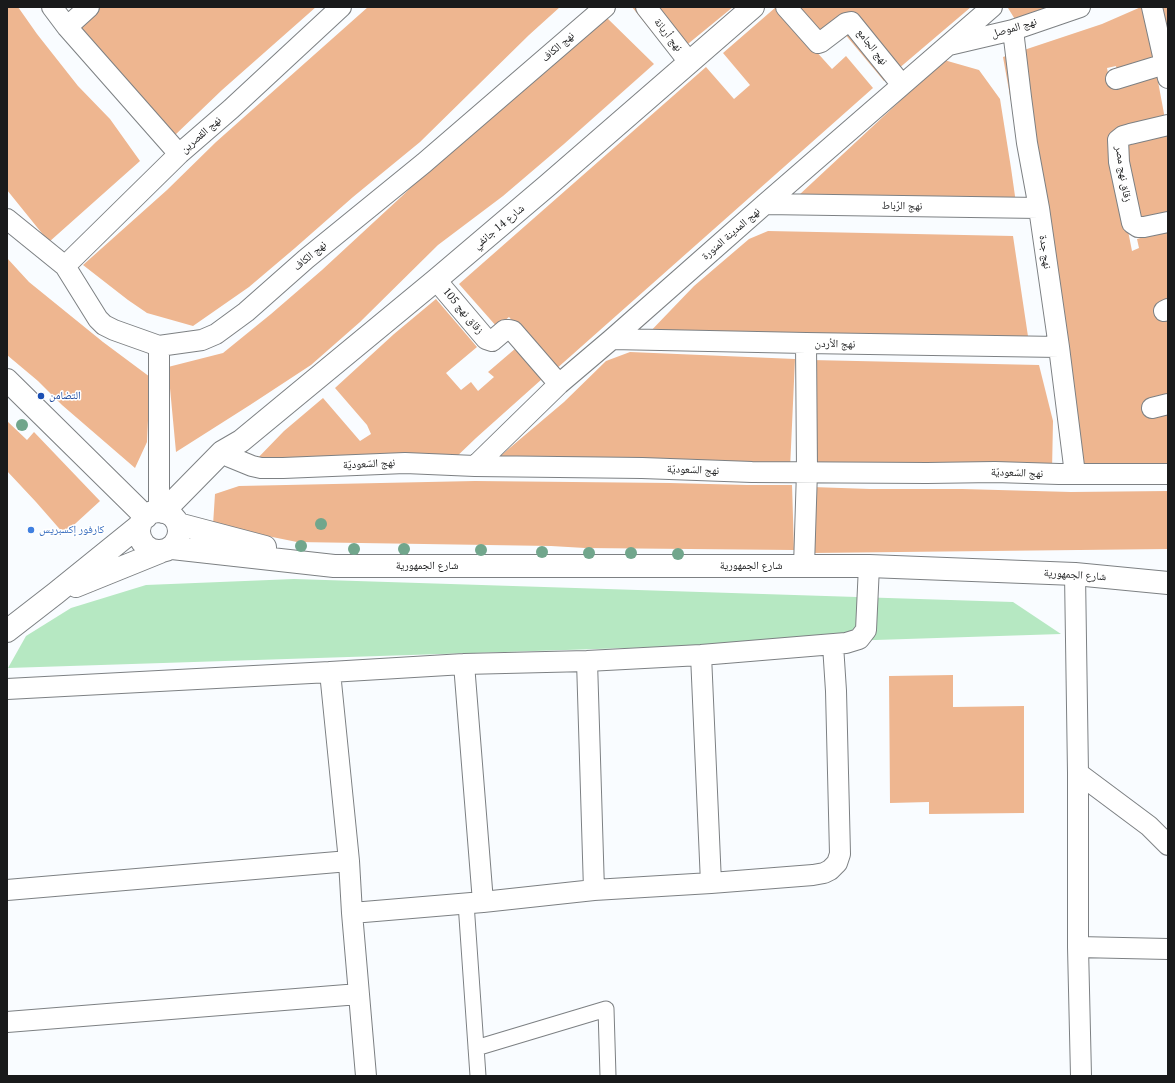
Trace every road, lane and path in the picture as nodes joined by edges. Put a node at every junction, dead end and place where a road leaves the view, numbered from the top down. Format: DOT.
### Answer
graph roads {
  1 [pos="52,7"];
  2 [pos="89,7"];
  3 [pos="341,7"];
  4 [pos="605,7"];
  5 [pos="646,7"];
  6 [pos="753,7"];
  7 [pos="786,7"];
  8 [pos="992,7"];
  9 [pos="1080,7"];
  10 [pos="1152,7"];
  11 [pos="67,27"];
  12 [pos="1013,30"];
  13 [pos="948,45"];
  14 [pos="689,62"];
  15 [pos="1166,71"];
  16 [pos="1116,79"];
  17 [pos="902,85"];
  18 [pos="1168,126"];
  19 [pos="179,154"];
  20 [pos="765,204"];
  21 [pos="1040,208"];
  22 [pos="7,219"];
  23 [pos="1168,222"];
  24 [pos="65,266"];
  25 [pos="436,280"];
  26 [pos="612,339"];
  27 [pos="806,343"];
  28 [pos="159,346"];
  29 [pos="1059,347"];
  30 [pos="7,380"];
  31 [pos="559,384"];
  32 [pos="231,450"];
  33 [pos="475,466"];
  34 [pos="807,472"];
  35 [pos="1074,474"];
  36 [pos="1168,474"];
  37 [pos="160,518"];
  38 [pos="166,550"];
  39 [pos="334,566"];
  40 [pos="804,566"];
  41 [pos="868,566"];
  42 [pos="1075,574"];
  43 [pos="1168,583"];
  44 [pos="56,593"];
  45 [pos="7,631"];
  46 [pos="833,645"];
  47 [pos="701,655"];
  48 [pos="587,661"];
  49 [pos="464,664"];
  50 [pos="330,672"];
  51 [pos="7,689"];
  52 [pos="1078,773"];
  53 [pos="1168,845"];
  54 [pos="349,861"];
  55 [pos="711,883"];
  56 [pos="7,890"];
  57 [pos="594,890"];
  58 [pos="474,902"];
  59 [pos="352,912"];
  60 [pos="1078,947"];
  61 [pos="1168,949"];
  62 [pos="359,994"];
  63 [pos="7,1022"];
  64 [pos="476,1048"];
  65 [pos="366,1076"];
  66 [pos="478,1076"];
  67 [pos="608,1076"];
  68 [pos="1081,1076"];
  1 -- 11 [label="street"];
  2 -- 11 [label="street"];
  3 -- 19 [label="street, نهج القصرين"];
  4 -- 28 [label="street, نهج الكاف"];
  5 -- 14 [label="street, نهج أريانة"];
  6 -- 14 [label="street, شارع 14 جانفي"];
  7 -- 17 [label="street, نهج الجامع"];
  8 -- 13 [label="street, نهج المدينة المنورة"];
  9 -- 12 [label="street, نهج الموصل"];
  10 -- 15 [label="street"];
  11 -- 19 [label="street"];
  12 -- 13 [label="street, نهج الموصل"];
  12 -- 21 [label="street, نهج جدة"];
  13 -- 17 [label="street, نهج المدينة المنورة"];
  14 -- 25 [label="street, شارع 14 جانفي"];
  15 -- 16 [label="street"];
  17 -- 20 [label="street, نهج المدينة المنورة"];
  18 -- 23 [label="street, زقاق نهج مصر"];
  19 -- 24 [label="street, نهج القصرين"];
  20 -- 21 [label="street, نهج الرّباط"];
  20 -- 26 [label="street, نهج المدينة المنورة"];
  21 -- 29 [label="street, نهج جدة"];
  22 -- 24 [label="street, نهج الكاف"];
  24 -- 28 [label="street, نهج الكاف"];
  25 -- 31 [label="street, زقاق نهج 105"];
  25 -- 32 [label="street, شارع 14 جانفي"];
  26 -- 27 [label="street, نهج الأردن"];
  26 -- 31 [label="street, نهج المدينة المنورة"];
  27 -- 29 [label="street, نهج الأردن"];
  27 -- 34 [label="street"];
  28 -- 37 [label="street"];
  29 -- 35 [label="street, نهج جدة"];
  30 -- 37 [label="street"];
  31 -- 33 [label="street, نهج المدينة المنورة"];
  32 -- 33 [label="street, نهج السّعوديّة"];
  32 -- 37 [label="street, شارع 14 جانفي"];
  33 -- 34 [label="street, نهج السّعوديّة"];
  34 -- 35 [label="street, نهج السّعوديّة"];
  34 -- 40 [label="street"];
  35 -- 36 [label="street, نهج السّعوديّة"];
  37 -- 38 [label="street"];
  37 -- 38 [label="street"];
  37 -- 39 [label="street, شارع الجمهورية"];
  37 -- 44 [label="street, شارع 14 جانفي"];
  38 -- 39 [label="street, شارع الجمهورية"];
  38 -- 44 [label="street"];
  39 -- 40 [label="street, شارع الجمهورية"];
  40 -- 41 [label="street, شارع الجمهورية"];
  41 -- 42 [label="street, شارع الجمهورية"];
  41 -- 46 [label="street"];
  42 -- 43 [label="street, شارع الجمهورية"];
  42 -- 52 [label="street"];
  44 -- 45 [label="street"];
  46 -- 47 [label="street"];
  46 -- 55 [label="street"];
  47 -- 48 [label="street"];
  47 -- 55 [label="street"];
  48 -- 49 [label="street"];
  48 -- 57 [label="street"];
  49 -- 50 [label="street"];
  49 -- 58 [label="street"];
  50 -- 51 [label="street"];
  50 -- 54 [label="street"];
  52 -- 53 [label="street"];
  52 -- 60 [label="street"];
  54 -- 56 [label="street"];
  54 -- 59 [label="street"];
  55 -- 57 [label="street"];
  57 -- 58 [label="street"];
  58 -- 59 [label="street"];
  58 -- 64 [label="street"];
  59 -- 62 [label="street"];
  60 -- 61 [label="street"];
  60 -- 68 [label="street"];
  62 -- 63 [label="street"];
  62 -- 65 [label="street"];
  64 -- 66 [label="street"];
  64 -- 67 [label="street"];
}
